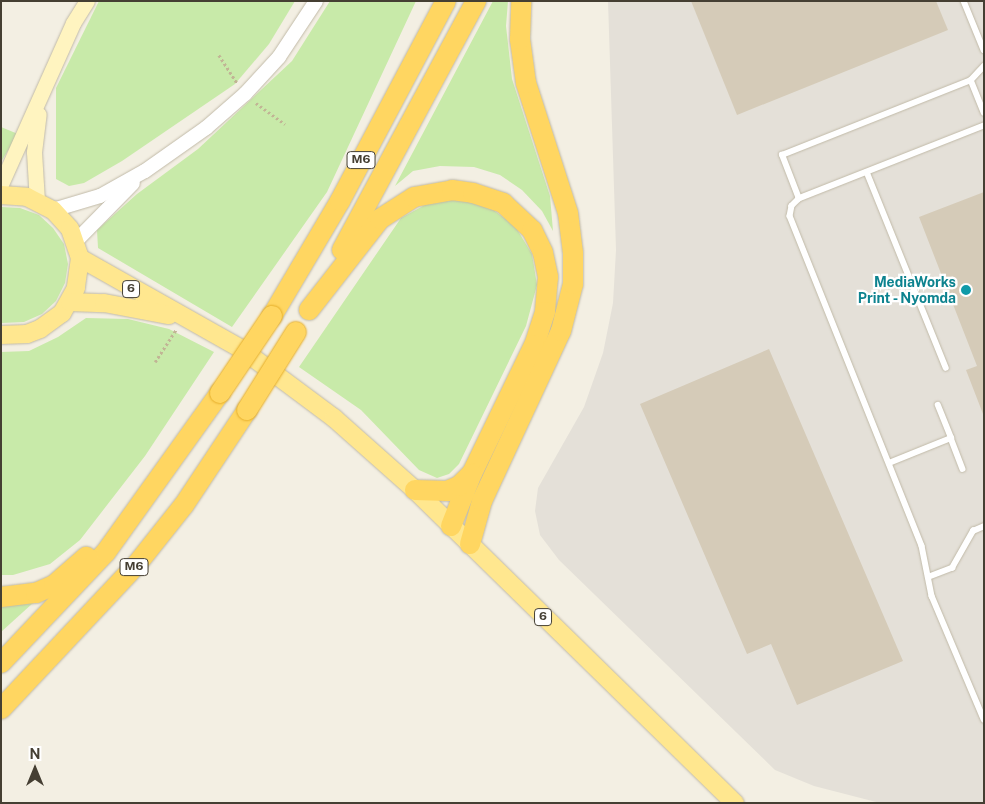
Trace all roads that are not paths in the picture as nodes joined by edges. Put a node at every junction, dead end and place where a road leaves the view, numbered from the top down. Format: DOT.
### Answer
graph roads {
  1 [pos="87,1"];
  2 [pos="316,1"];
  3 [pos="446,1"];
  4 [pos="476,1"];
  5 [pos="520,1"];
  6 [pos="964,1"];
  7 [pos="984,50"];
  8 [pos="984,66"];
  9 [pos="971,80"];
  10 [pos="41,100"];
  11 [pos="984,112"];
  12 [pos="984,126"];
  13 [pos="145,171"];
  14 [pos="867,172"];
  15 [pos="1,184"];
  16 [pos="1,196"];
  17 [pos="799,199"];
  18 [pos="37,201"];
  19 [pos="52,210"];
  20 [pos="78,249"];
  21 [pos="70,302"];
  22 [pos="309,310"];
  23 [pos="184,318"];
  24 [pos="1,335"];
  25 [pos="946,368"];
  26 [pos="938,406"];
  27 [pos="951,438"];
  28 [pos="889,463"];
  29 [pos="963,469"];
  30 [pos="472,473"];
  31 [pos="154,488"];
  32 [pos="415,490"];
  33 [pos="482,501"];
  34 [pos="451,526"];
  35 [pos="984,526"];
  36 [pos="470,544"];
  37 [pos="928,578"];
  38 [pos="1,597"];
  39 [pos="1,663"];
  40 [pos="1,708"];
  41 [pos="984,719"];
  42 [pos="735,803"];
  1 -- 10 [label="main road"];
  2 -- 13 [label="street"];
  3 -- 31 [label="highway, M6, bridge"];
  4 -- 22 [label="highway, M6"];
  5 -- 33 [label="highway"];
  6 -- 7 [label="lane"];
  8 -- 9 [label="lane"];
  9 -- 11 [label="lane"];
  9 -- 17 [label="lane"];
  10 -- 15 [label="main road"];
  10 -- 18 [label="main road"];
  12 -- 14 [label="lane"];
  13 -- 19 [label="street"];
  13 -- 20 [label="street"];
  14 -- 17 [label="lane"];
  14 -- 25 [label="lane"];
  16 -- 18 [label="main road, 6"];
  17 -- 28 [label="lane"];
  18 -- 19 [label="main road, 6"];
  19 -- 20 [label="main road, 6"];
  20 -- 21 [label="main road"];
  20 -- 23 [label="main road, 6"];
  21 -- 23 [label="main road, 6"];
  21 -- 24 [label="main road"];
  22 -- 30 [label="highway"];
  22 -- 40 [label="highway, M6, bridge"];
  23 -- 32 [label="main road, 6"];
  26 -- 27 [label="lane"];
  27 -- 28 [label="lane"];
  27 -- 29 [label="lane"];
  28 -- 37 [label="lane"];
  30 -- 32 [label="highway"];
  30 -- 34 [label="highway"];
  31 -- 38 [label="highway"];
  31 -- 39 [label="highway, M6"];
  32 -- 34 [label="main road, 6"];
  33 -- 34 [label="highway"];
  33 -- 36 [label="highway"];
  34 -- 36 [label="main road, 6"];
  35 -- 37 [label="lane"];
  36 -- 42 [label="main road, 6"];
  37 -- 41 [label="lane"];
}
